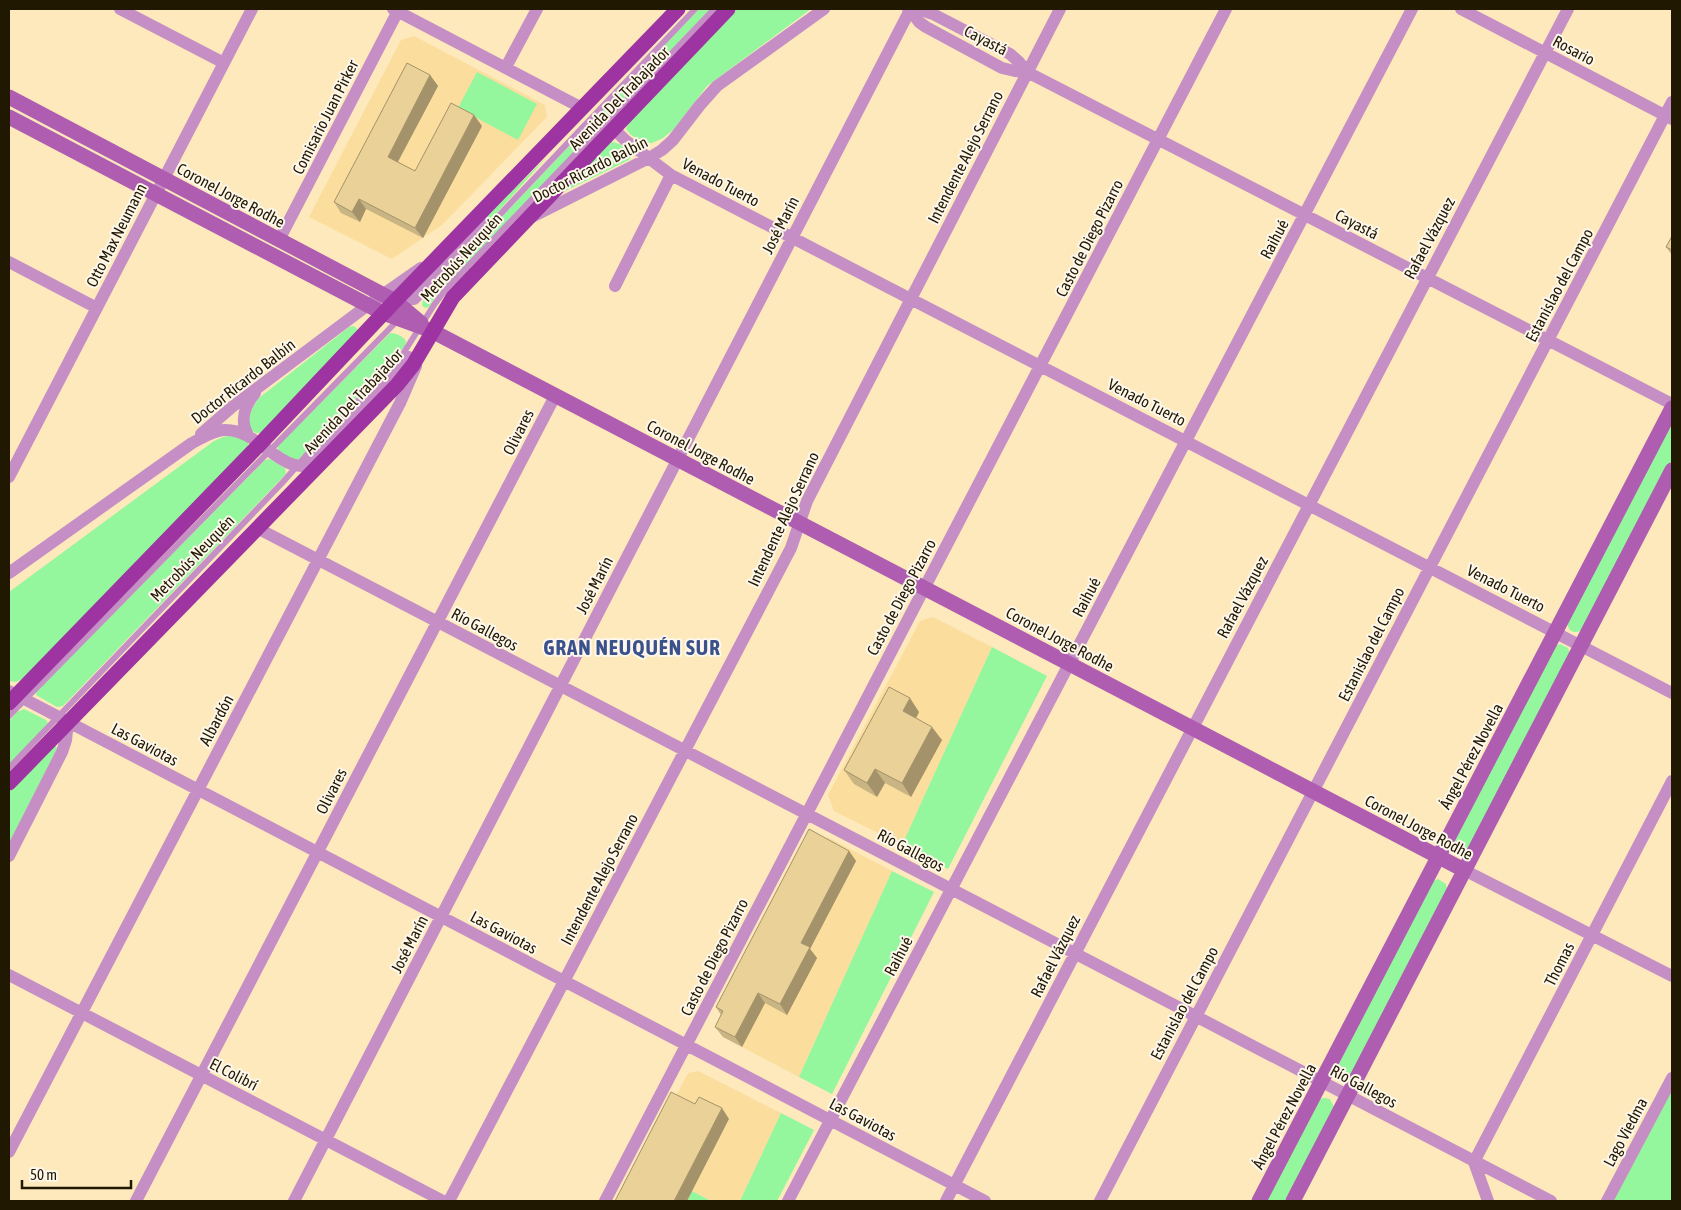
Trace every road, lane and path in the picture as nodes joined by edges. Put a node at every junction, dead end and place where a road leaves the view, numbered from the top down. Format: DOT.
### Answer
graph roads {
  1 [pos="120,9"];
  2 [pos="252,9"];
  3 [pos="537,9"];
  4 [pos="678,9"];
  5 [pos="695,9"];
  6 [pos="714,9"];
  7 [pos="728,9"];
  8 [pos="824,9"];
  9 [pos="909,9"];
  10 [pos="1060,9"];
  11 [pos="1226,9"];
  12 [pos="1412,9"];
  13 [pos="1461,9"];
  14 [pos="1568,9"];
  15 [pos="396,10"];
  16 [pos="1545,52"];
  17 [pos="224,63"];
  18 [pos="506,67"];
  19 [pos="1027,72"];
  20 [pos="9,97"];
  21 [pos="1672,102"];
  22 [pos="582,108"];
  23 [pos="1669,117"];
  24 [pos="9,118"];
  25 [pos="614,129"];
  26 [pos="1158,139"];
  27 [pos="649,158"];
  28 [pos="671,175"];
  29 [pos="164,179"];
  30 [pos="156,194"];
  31 [pos="1305,215"];
  32 [pos="482,220"];
  33 [pos="527,220"];
  34 [pos="792,237"];
  35 [pos="279,240"];
  36 [pos="9,262"];
  37 [pos="1427,278"];
  38 [pos="615,286"];
  39 [pos="389,298"];
  40 [pos="911,299"];
  41 [pos="368,306"];
  42 [pos="97,308"];
  43 [pos="383,313"];
  44 [pos="403,315"];
  45 [pos="425,327"];
  46 [pos="1548,340"];
  47 [pos="412,356"];
  48 [pos="1040,366"];
  49 [pos="265,383"];
  50 [pos="555,396"];
  51 [pos="1672,406"];
  52 [pos="1186,441"];
  53 [pos="192,443"];
  54 [pos="259,444"];
  55 [pos="678,459"];
  56 [pos="323,460"];
  57 [pos="297,466"];
  58 [pos="1672,470"];
  59 [pos="9,477"];
  60 [pos="1309,504"];
  61 [pos="800,523"];
  62 [pos="257,528"];
  63 [pos="318,560"];
  64 [pos="1430,567"];
  65 [pos="9,573"];
  66 [pos="924,588"];
  67 [pos="437,622"];
  68 [pos="1555,632"];
  69 [pos="1581,645"];
  70 [pos="1069,664"];
  71 [pos="560,686"];
  72 [pos="1672,693"];
  73 [pos="15,697"];
  74 [pos="9,716"];
  75 [pos="63,720"];
  76 [pos="1192,728"];
  77 [pos="685,751"];
  78 [pos="9,768"];
  79 [pos="1672,781"];
  80 [pos="9,783"];
  81 [pos="198,790"];
  82 [pos="1313,792"];
  83 [pos="807,814"];
  84 [pos="317,852"];
  85 [pos="9,856"];
  86 [pos="1438,857"];
  87 [pos="1464,870"];
  88 [pos="951,890"];
  89 [pos="441,917"];
  90 [pos="1592,935"];
  91 [pos="1075,954"];
  92 [pos="9,975"];
  93 [pos="1672,976"];
  94 [pos="564,981"];
  95 [pos="81,1013"];
  96 [pos="1196,1017"];
  97 [pos="686,1046"];
  98 [pos="202,1075"];
  99 [pos="1672,1078"];
  100 [pos="1321,1082"];
  101 [pos="1348,1096"];
  102 [pos="830,1121"];
  103 [pos="326,1140"];
  104 [pos="9,1152"];
  105 [pos="1474,1162"];
  106 [pos="954,1186"];
  107 [pos="136,1201"];
  108 [pos="294,1201"];
  109 [pos="443,1201"];
  110 [pos="449,1201"];
  111 [pos="605,1201"];
  112 [pos="788,1201"];
  113 [pos="946,1201"];
  114 [pos="985,1201"];
  115 [pos="1100,1201"];
  116 [pos="1259,1201"];
  117 [pos="1293,1201"];
  118 [pos="1488,1201"];
  119 [pos="1551,1201"];
  120 [pos="1607,1201"];
  1 -- 17 [label="street"];
  2 -- 17 [label="street, Otto Max Neumann"];
  3 -- 18 [label="street"];
  4 -- 22 [label="main road, Avenida Del Trabajador"];
  5 -- 44 [label="lane, Metrobús Neuquén"];
  6 -- 45 [label="lane, Metrobús Neuquén"];
  7 -- 25 [label="main road, Avenida Del Trabajador"];
  8 -- 27 [label="street, Doctor Ricardo Balbín"];
  9 -- 19 [label="street, Cayastá"];
  9 -- 34 [label="street, José Marín"];
  10 -- 19 [label="street, Intendente Alejo Serrano"];
  11 -- 26 [label="street, Casto de Diego Pizarro"];
  12 -- 31 [label="street, Raihué"];
  13 -- 16 [label="street, Rosario"];
  14 -- 16 [label="street, Rafael Vázquez"];
  15 -- 18 [label="street"];
  15 -- 35 [label="street, Comisario Juan Pirker"];
  16 -- 23 [label="street, Rosario"];
  16 -- 37 [label="street, Rafael Vázquez"];
  17 -- 29 [label="street, Otto Max Neumann"];
  18 -- 22 [label="street"];
  19 -- 26 [label="street, Cayastá"];
  19 -- 40 [label="street, Intendente Alejo Serrano"];
  20 -- 29 [label="main road, Coronel Jorge Rodhe"];
  21 -- 23 [label="street, Estanislao del Campo"];
  22 -- 39 [label="main road, Avenida Del Trabajador"];
  23 -- 46 [label="street, Estanislao del Campo"];
  24 -- 30 [label="main road, Coronel Jorge Rodhe"];
  25 -- 27 [label="street, Venado Tuerto"];
  25 -- 33 [label="main road, Avenida Del Trabajador"];
  26 -- 31 [label="street, Cayastá"];
  26 -- 48 [label="street, Casto de Diego Pizarro"];
  27 -- 28 [label="street, Venado Tuerto"];
  27 -- 33 [label="street, Doctor Ricardo Balbín"];
  28 -- 34 [label="street, Venado Tuerto"];
  28 -- 38 [label="street"];
  29 -- 30 [label="street, Otto Max Neumann"];
  29 -- 35 [label="main road, Coronel Jorge Rodhe"];
  30 -- 41 [label="main road, Coronel Jorge Rodhe"];
  30 -- 42 [label="street, Otto Max Neumann"];
  31 -- 37 [label="street, Cayastá"];
  31 -- 52 [label="street, Raihué"];
  32 -- 32 [label="street"];
  33 -- 45 [label="main road, Avenida Del Trabajador"];
  34 -- 40 [label="street, Venado Tuerto"];
  34 -- 55 [label="street, José Marín"];
  35 -- 39 [label="main road, Coronel Jorge Rodhe"];
  36 -- 42 [label="street"];
  37 -- 46 [label="street, Cayastá"];
  37 -- 60 [label="street, Rafael Vázquez"];
  39 -- 41 [label="street, Doctor Ricardo Balbín"];
  39 -- 43 [label="main road, Avenida Del Trabajador"];
  39 -- 44 [label="main road, Coronel Jorge Rodhe"];
  40 -- 48 [label="street, Venado Tuerto"];
  40 -- 61 [label="street, Intendente Alejo Serrano"];
  41 -- 43 [label="main road, Coronel Jorge Rodhe"];
  41 -- 49 [label="street, Doctor Ricardo Balbín"];
  42 -- 59 [label="street, Otto Max Neumann"];
  43 -- 44 [label="main road, Coronel Jorge Rodhe"];
  43 -- 54 [label="main road, Avenida Del Trabajador"];
  44 -- 45 [label="main road, Coronel Jorge Rodhe"];
  44 -- 54 [label="lane, Metrobús Neuquén"];
  45 -- 47 [label="main road, Avenida Del Trabajador"];
  45 -- 50 [label="main road, Coronel Jorge Rodhe"];
  45 -- 57 [label="lane, Metrobús Neuquén"];
  46 -- 51 [label="street, Cayastá"];
  46 -- 64 [label="street, Estanislao del Campo"];
  47 -- 47 [label="street"];
  47 -- 56 [label="main road, Avenida Del Trabajador"];
  47 -- 63 [label="street, Albardón"];
  48 -- 52 [label="street, Venado Tuerto"];
  48 -- 66 [label="street, Casto de Diego Pizarro"];
  49 -- 53 [label="street, Doctor Ricardo Balbín"];
  49 -- 54 [label="street"];
  50 -- 55 [label="main road, Coronel Jorge Rodhe"];
  50 -- 67 [label="street, Olivares"];
  51 -- 68 [label="main road, Ángel Pérez Novella"];
  52 -- 60 [label="street, Venado Tuerto"];
  52 -- 70 [label="street, Raihué"];
  53 -- 54 [label="street, Doctor Ricardo Balbín"];
  53 -- 65 [label="street, Doctor Ricardo Balbín"];
  54 -- 57 [label="street, Doctor Ricardo Balbín"];
  54 -- 73 [label="main road, Avenida Del Trabajador"];
  55 -- 61 [label="main road, Coronel Jorge Rodhe"];
  55 -- 71 [label="street, José Marín"];
  56 -- 57 [label="street"];
  56 -- 62 [label="main road, Avenida Del Trabajador"];
  57 -- 75 [label="lane, Metrobús Neuquén"];
  58 -- 69 [label="main road"];
  60 -- 64 [label="street, Venado Tuerto"];
  60 -- 76 [label="street, Rafael Vázquez"];
  61 -- 66 [label="main road, Coronel Jorge Rodhe"];
  61 -- 77 [label="street, Intendente Alejo Serrano"];
  62 -- 63 [label="street, Río Gallegos"];
  62 -- 75 [label="main road, Avenida Del Trabajador"];
  63 -- 67 [label="street, Río Gallegos"];
  63 -- 81 [label="street, Albardón"];
  64 -- 68 [label="street, Venado Tuerto"];
  64 -- 82 [label="street, Estanislao del Campo"];
  66 -- 70 [label="main road, Coronel Jorge Rodhe"];
  66 -- 83 [label="street, Casto de Diego Pizarro"];
  67 -- 71 [label="street, Río Gallegos"];
  67 -- 84 [label="street, Olivares"];
  68 -- 69 [label="street, Venado Tuerto"];
  68 -- 86 [label="main road, Ángel Pérez Novella"];
  69 -- 72 [label="street, Venado Tuerto"];
  69 -- 87 [label="main road"];
  70 -- 76 [label="main road, Coronel Jorge Rodhe"];
  70 -- 88 [label="street, Raihué"];
  71 -- 77 [label="street, Río Gallegos"];
  71 -- 89 [label="street, José Marín"];
  73 -- 74 [label="lane"];
  73 -- 75 [label="street, Las Gaviotas"];
  75 -- 78 [label="lane, Metrobús Neuquén"];
  75 -- 80 [label="main road, Avenida Del Trabajador"];
  75 -- 81 [label="street, Las Gaviotas"];
  75 -- 85 [label="street"];
  76 -- 82 [label="main road, Coronel Jorge Rodhe"];
  76 -- 91 [label="street, Rafael Vázquez"];
  77 -- 83 [label="street, Río Gallegos"];
  77 -- 94 [label="street, Intendente Alejo Serrano"];
  79 -- 90 [label="street, Thomas"];
  81 -- 84 [label="street, Las Gaviotas"];
  81 -- 95 [label="street, Albardón"];
  82 -- 86 [label="main road, Coronel Jorge Rodhe"];
  82 -- 96 [label="street, Estanislao del Campo"];
  83 -- 88 [label="street, Río Gallegos"];
  83 -- 97 [label="street, Casto de Diego Pizarro"];
  84 -- 89 [label="street, Las Gaviotas"];
  84 -- 98 [label="street, Olivares"];
  86 -- 87 [label="main road, Coronel Jorge Rodhe"];
  86 -- 100 [label="main road, Ángel Pérez Novella"];
  87 -- 90 [label="street, Coronel Jorge Rodhe"];
  87 -- 101 [label="main road"];
  88 -- 91 [label="street, Río Gallegos"];
  88 -- 102 [label="street, Raihué"];
  89 -- 94 [label="street, Las Gaviotas"];
  89 -- 103 [label="street, José Marín"];
  90 -- 93 [label="street, Coronel Jorge Rodhe"];
  90 -- 105 [label="street, Thomas"];
  91 -- 96 [label="street, Río Gallegos"];
  91 -- 106 [label="street, Rafael Vázquez"];
  92 -- 95 [label="street, El Colibrí"];
  94 -- 97 [label="street, Las Gaviotas"];
  94 -- 110 [label="street, Intendente Alejo Serrano"];
  95 -- 98 [label="street, El Colibrí"];
  95 -- 104 [label="street, Albardón"];
  96 -- 100 [label="street, Río Gallegos"];
  96 -- 115 [label="street, Estanislao del Campo"];
  97 -- 102 [label="street, Las Gaviotas"];
  97 -- 111 [label="street, Casto de Diego Pizarro"];
  98 -- 103 [label="street, El Colibrí"];
  98 -- 107 [label="street, Olivares"];
  99 -- 120 [label="street, Lago Viedma"];
  100 -- 101 [label="street, Río Gallegos"];
  100 -- 116 [label="main road, Ángel Pérez Novella"];
  101 -- 105 [label="street, Río Gallegos"];
  101 -- 117 [label="main road"];
  102 -- 106 [label="street, Las Gaviotas"];
  102 -- 112 [label="street, Raihué"];
  103 -- 108 [label="street, José Marín"];
  103 -- 109 [label="street, El Colibrí"];
  105 -- 118 [label="street"];
  105 -- 119 [label="street, Río Gallegos"];
  106 -- 113 [label="street, Rafael Vázquez"];
  106 -- 114 [label="street, Las Gaviotas"];
}
